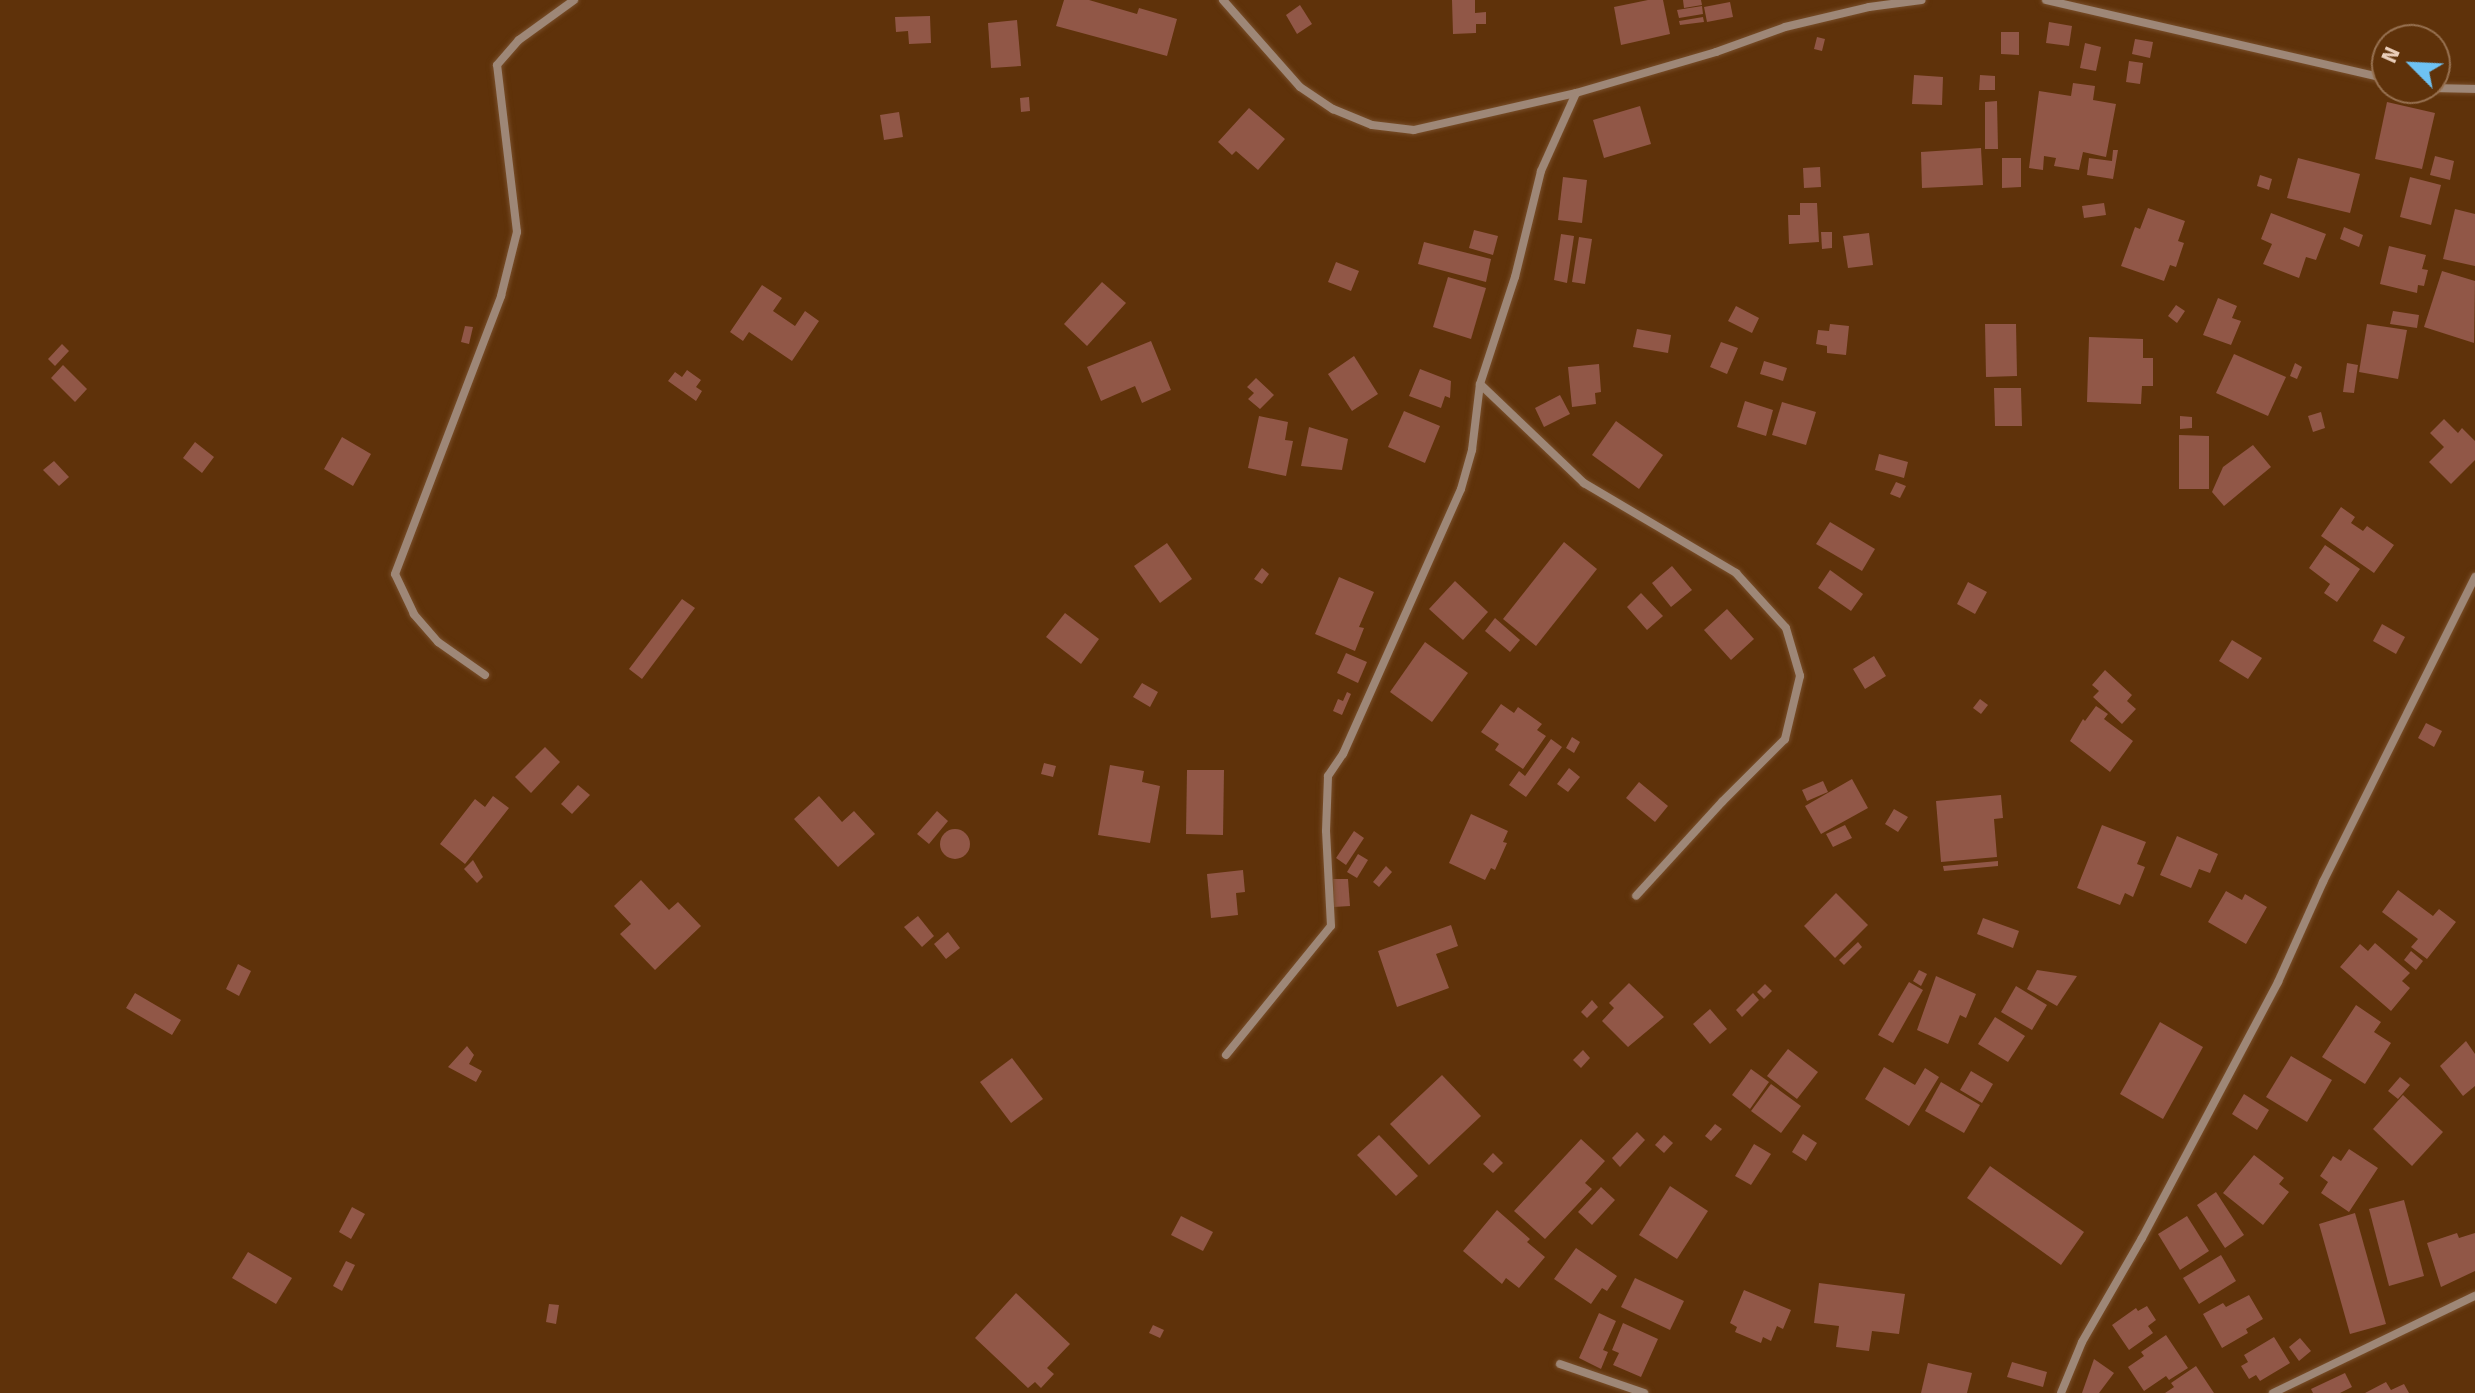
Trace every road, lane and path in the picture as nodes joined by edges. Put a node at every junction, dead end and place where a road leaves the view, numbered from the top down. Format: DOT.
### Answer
graph roads {
  1 [pos="574,0"];
  2 [pos="1223,0"];
  3 [pos="1922,0"];
  4 [pos="2046,0"];
  5 [pos="2371,75"];
  6 [pos="2451,88"];
  7 [pos="2475,89"];
  8 [pos="1576,93"];
  9 [pos="1480,384"];
  10 [pos="2475,577"];
  11 [pos="485,675"];
  12 [pos="1636,896"];
  13 [pos="1226,1055"];
  14 [pos="2475,1296"];
  15 [pos="1560,1364"];
  16 [pos="1644,1393"];
  17 [pos="2061,1393"];
  18 [pos="2273,1393"];
  1 -- 11 [label="street"];
  2 -- 8 [label="street"];
  3 -- 8 [label="street"];
  4 -- 5 [label="street"];
  6 -- 7 [label="street"];
  8 -- 9 [label="street"];
  9 -- 12 [label="street"];
  9 -- 13 [label="street"];
  10 -- 17 [label="street"];
  14 -- 18 [label="street"];
  15 -- 16 [label="street"];
}
